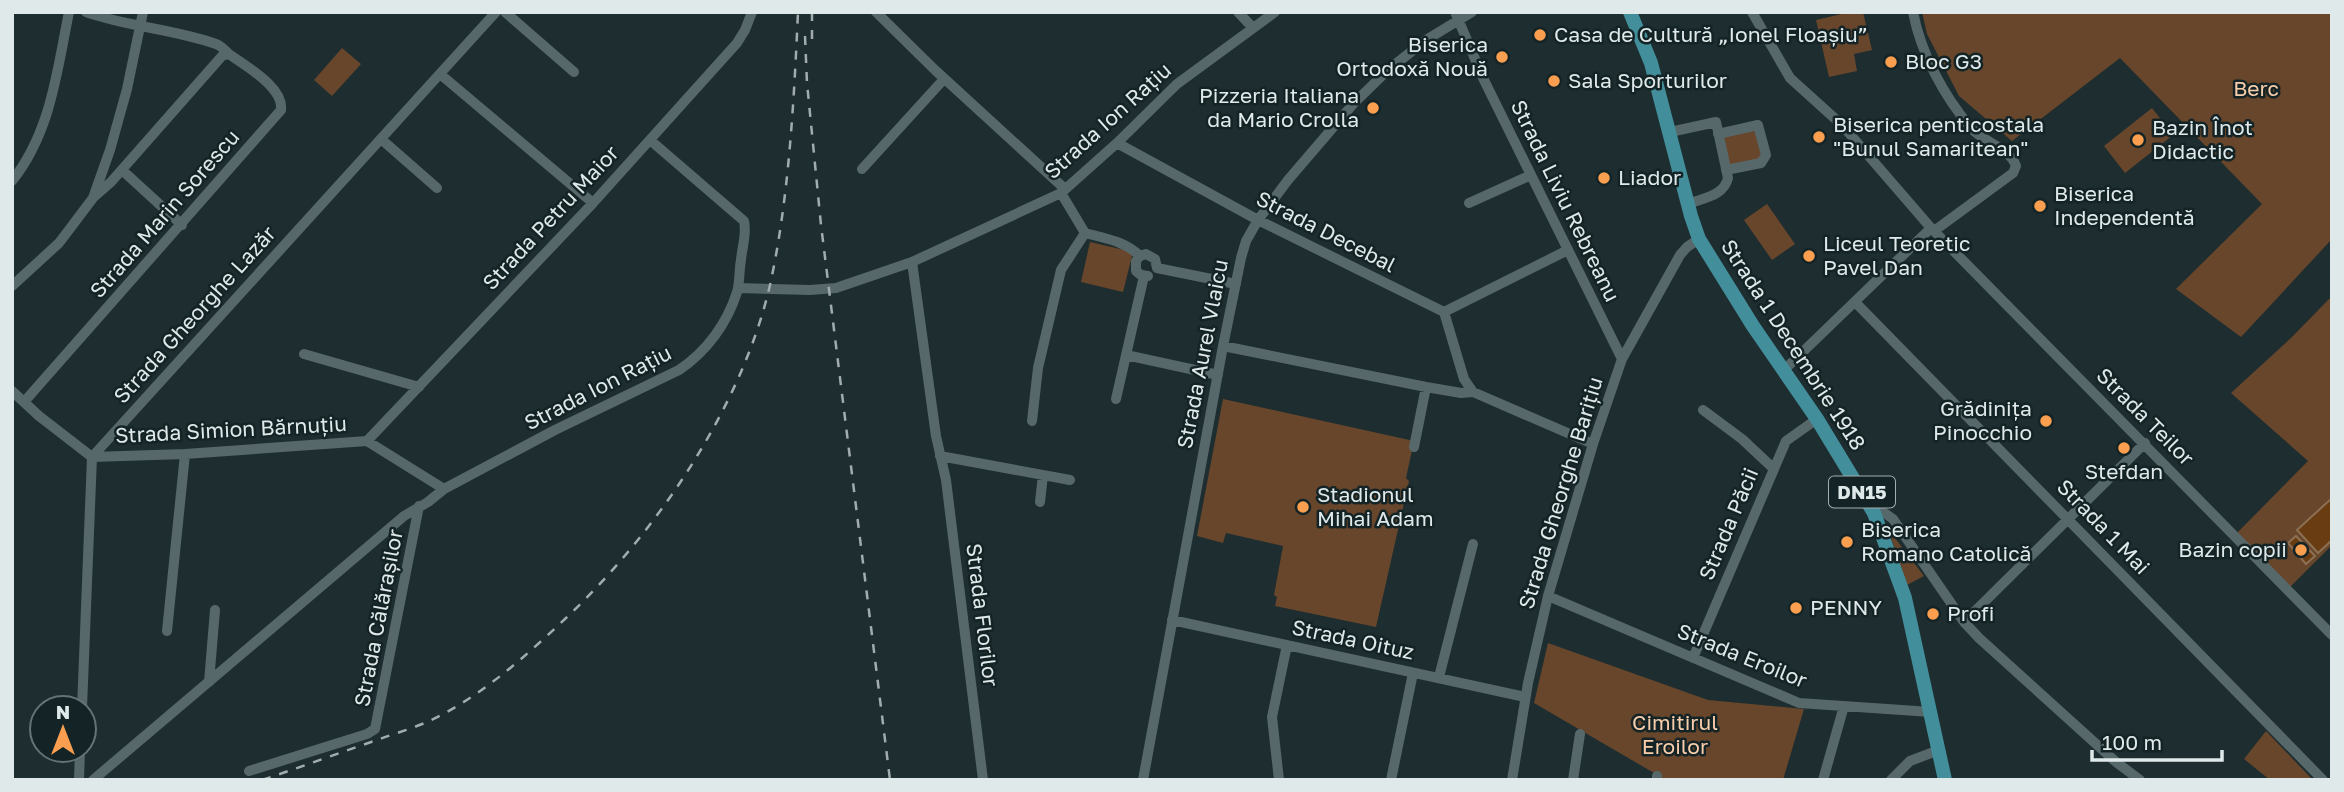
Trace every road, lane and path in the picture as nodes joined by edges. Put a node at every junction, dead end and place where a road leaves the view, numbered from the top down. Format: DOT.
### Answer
graph roads {
  1 [pos="69,12"];
  2 [pos="86,12"];
  3 [pos="142,12"];
  4 [pos="496,12"];
  5 [pos="505,12"];
  6 [pos="752,12"];
  7 [pos="877,12"];
  8 [pos="1238,12"];
  9 [pos="1275,12"];
  10 [pos="1472,12"];
  11 [pos="1630,12"];
  12 [pos="1752,12"];
  13 [pos="1913,12"];
  14 [pos="1457,16"];
  15 [pos="140,26"];
  16 [pos="1253,28"];
  17 [pos="229,54"];
  18 [pos="574,72"];
  19 [pos="440,74"];
  20 [pos="944,79"];
  21 [pos="1670,132"];
  22 [pos="1718,134"];
  23 [pos="381,139"];
  24 [pos="650,140"];
  25 [pos="1117,142"];
  26 [pos="862,169"];
  27 [pos="122,170"];
  28 [pos="1726,170"];
  29 [pos="1531,175"];
  30 [pos="12,181"];
  31 [pos="437,188"];
  32 [pos="1063,191"];
  33 [pos="93,198"];
  34 [pos="593,203"];
  35 [pos="1469,203"];
  36 [pos="1688,204"];
  37 [pos="1258,220"];
  38 [pos="182,225"];
  39 [pos="1933,230"];
  40 [pos="1085,233"];
  41 [pos="1699,239"];
  42 [pos="1568,250"];
  43 [pos="1140,256"];
  44 [pos="912,262"];
  45 [pos="1157,268"];
  46 [pos="1144,276"];
  47 [pos="1236,284"];
  48 [pos="12,286"];
  49 [pos="738,288"];
  50 [pos="1855,302"];
  51 [pos="1444,312"];
  52 [pos="1223,346"];
  53 [pos="304,354"];
  54 [pos="1126,355"];
  55 [pos="1622,359"];
  56 [pos="1784,370"];
  57 [pos="1218,375"];
  58 [pos="419,387"];
  59 [pos="1426,387"];
  60 [pos="12,391"];
  61 [pos="1473,392"];
  62 [pos="1116,399"];
  63 [pos="24,402"];
  64 [pos="1703,410"];
  65 [pos="1817,419"];
  66 [pos="1032,421"];
  67 [pos="367,441"];
  68 [pos="2145,443"];
  69 [pos="1593,444"];
  70 [pos="1414,447"];
  71 [pos="185,454"];
  72 [pos="940,456"];
  73 [pos="92,457"];
  74 [pos="1774,469"];
  75 [pos="1043,475"];
  76 [pos="1070,480"];
  77 [pos="443,489"];
  78 [pos="1040,502"];
  79 [pos="419,506"];
  80 [pos="1874,513"];
  81 [pos="2067,519"];
  82 [pos="1474,544"];
  83 [pos="1548,596"];
  84 [pos="215,610"];
  85 [pos="1172,620"];
  86 [pos="1964,622"];
  87 [pos="167,631"];
  88 [pos="2332,635"];
  89 [pos="1287,645"];
  90 [pos="1693,657"];
  91 [pos="1413,673"];
  92 [pos="1439,677"];
  93 [pos="209,682"];
  94 [pos="83,694"];
  95 [pos="1525,697"];
  96 [pos="1844,706"];
  97 [pos="1931,712"];
  98 [pos="1580,734"];
  99 [pos="1939,750"];
  100 [pos="249,771"];
  101 [pos="93,780"];
  102 [pos="983,780"];
  103 [pos="1143,780"];
  104 [pos="1279,780"];
  105 [pos="1391,780"];
  106 [pos="1513,780"];
  107 [pos="1573,780"];
  108 [pos="1823,780"];
  109 [pos="1891,780"];
  110 [pos="1945,780"];
  111 [pos="2140,780"];
  112 [pos="2323,780"];
  1 -- 30 [label="street"];
  2 -- 15 [label="street"];
  3 -- 15 [label="street"];
  4 -- 19 [label="street, Strada Gheorghe Lazăr"];
  5 -- 18 [label="street"];
  6 -- 24 [label="street, Strada Petru Maior"];
  7 -- 20 [label="street"];
  8 -- 16 [label="street"];
  9 -- 16 [label="street, Strada Ion Rațiu"];
  10 -- 14 [label="street, Strada Aurel Vlaicu"];
  11 -- 21 [label="main road, Strada 1 Decembrie 1918 / DN15"];
  12 -- 39 [label="street, Strada Teilor"];
  13 -- 39 [label="street"];
  14 -- 29 [label="street, Strada Liviu Rebreanu"];
  14 -- 37 [label="street, Strada Aurel Vlaicu"];
  15 -- 17 [label="street"];
  15 -- 33 [label="street"];
  16 -- 25 [label="street, Strada Ion Rațiu"];
  17 -- 27 [label="street"];
  17 -- 38 [label="street, Strada Marin Sorescu"];
  19 -- 23 [label="street, Strada Gheorghe Lazăr"];
  19 -- 34 [label="street"];
  20 -- 26 [label="street"];
  20 -- 32 [label="street"];
  21 -- 22 [label="street"];
  21 -- 36 [label="main road, Strada 1 Decembrie 1918 / DN15"];
  22 -- 28 [label="street"];
  22 -- 28 [label="street"];
  23 -- 31 [label="street"];
  23 -- 73 [label="street, Strada Gheorghe Lazăr"];
  24 -- 34 [label="street, Strada Petru Maior"];
  24 -- 49 [label="street"];
  25 -- 32 [label="street, Strada Ion Rațiu"];
  25 -- 37 [label="street, Strada Decebal"];
  27 -- 33 [label="street"];
  27 -- 38 [label="street"];
  28 -- 36 [label="street"];
  29 -- 35 [label="street"];
  29 -- 42 [label="street, Strada Liviu Rebreanu"];
  32 -- 40 [label="street"];
  32 -- 44 [label="street, Strada Ion Rațiu"];
  33 -- 48 [label="street"];
  34 -- 58 [label="street, Strada Petru Maior"];
  36 -- 41 [label="main road, Strada 1 Decembrie 1918 / DN15"];
  37 -- 47 [label="street, Strada Aurel Vlaicu"];
  37 -- 51 [label="street, Strada Decebal"];
  38 -- 63 [label="street, Strada Marin Sorescu"];
  39 -- 50 [label="street"];
  39 -- 68 [label="street, Strada Teilor"];
  40 -- 43 [label="street"];
  40 -- 66 [label="street"];
  41 -- 55 [label="street, Strada Gheorghe Barițiu"];
  41 -- 56 [label="main road, Strada 1 Decembrie 1918 / DN15"];
  42 -- 51 [label="street"];
  42 -- 55 [label="street, Strada Liviu Rebreanu"];
  43 -- 45 [label="street"];
  43 -- 46 [label="street"];
  44 -- 49 [label="street, Strada Ion Rațiu"];
  44 -- 72 [label="street, Strada Florilor"];
  45 -- 46 [label="street"];
  45 -- 47 [label="street"];
  46 -- 54 [label="street"];
  47 -- 52 [label="street, Strada Aurel Vlaicu"];
  49 -- 77 [label="street, Strada Ion Rațiu"];
  50 -- 56 [label="street"];
  50 -- 81 [label="street, Strada 1 Mai"];
  51 -- 61 [label="street"];
  52 -- 57 [label="street, Strada Aurel Vlaicu"];
  52 -- 59 [label="street"];
  53 -- 58 [label="street"];
  54 -- 57 [label="street"];
  54 -- 62 [label="street"];
  55 -- 69 [label="street, Strada Gheorghe Barițiu"];
  56 -- 65 [label="main road, Strada 1 Decembrie 1918 / DN15"];
  57 -- 85 [label="street, Strada Aurel Vlaicu"];
  58 -- 67 [label="street, Strada Petru Maior"];
  59 -- 61 [label="street"];
  59 -- 70 [label="street"];
  60 -- 63 [label="street"];
  61 -- 69 [label="street"];
  63 -- 73 [label="street"];
  64 -- 74 [label="street"];
  65 -- 74 [label="street, Strada Păcii"];
  65 -- 80 [label="main road, Strada 1 Decembrie 1918 / DN15"];
  67 -- 71 [label="street, Strada Simion Bărnuțiu"];
  67 -- 77 [label="street, Strada Simion Bărnuțiu"];
  68 -- 81 [label="street"];
  68 -- 88 [label="street, Strada Teilor"];
  69 -- 83 [label="street, Strada Gheorghe Barițiu"];
  71 -- 73 [label="street, Strada Simion Bărnuțiu"];
  71 -- 87 [label="street"];
  72 -- 75 [label="street"];
  72 -- 102 [label="street, Strada Florilor"];
  73 -- 94 [label="street"];
  74 -- 90 [label="street, Strada Păcii"];
  75 -- 76 [label="street"];
  75 -- 78 [label="street"];
  77 -- 79 [label="street, Strada Ion Rațiu"];
  79 -- 93 [label="street, Strada Ion Rațiu"];
  79 -- 100 [label="street, Strada Călărașilor"];
  80 -- 86 [label="street"];
  80 -- 97 [label="main road, Strada 1 Decembrie 1918 / DN15"];
  81 -- 86 [label="street"];
  81 -- 112 [label="street, Strada 1 Mai"];
  82 -- 92 [label="street"];
  83 -- 90 [label="street, Strada Eroilor"];
  83 -- 95 [label="street, Strada Gheorghe Barițiu"];
  84 -- 93 [label="street"];
  85 -- 89 [label="street, Strada Oituz"];
  85 -- 103 [label="street, Strada Aurel Vlaicu"];
  86 -- 111 [label="street"];
  89 -- 91 [label="street, Strada Oituz"];
  89 -- 104 [label="street"];
  90 -- 96 [label="street, Strada Eroilor"];
  91 -- 92 [label="street, Strada Oituz"];
  91 -- 105 [label="street"];
  92 -- 95 [label="street, Strada Oituz"];
  93 -- 101 [label="street, Strada Ion Rațiu"];
  95 -- 106 [label="street, Strada Gheorghe Barițiu"];
  96 -- 97 [label="street, Strada Eroilor"];
  96 -- 108 [label="street"];
  97 -- 99 [label="main road, Strada 1 Decembrie 1918 / DN15"];
  98 -- 107 [label="street"];
  99 -- 109 [label="street"];
  99 -- 110 [label="main road, Strada 1 Decembrie 1918 / DN15"];
}
